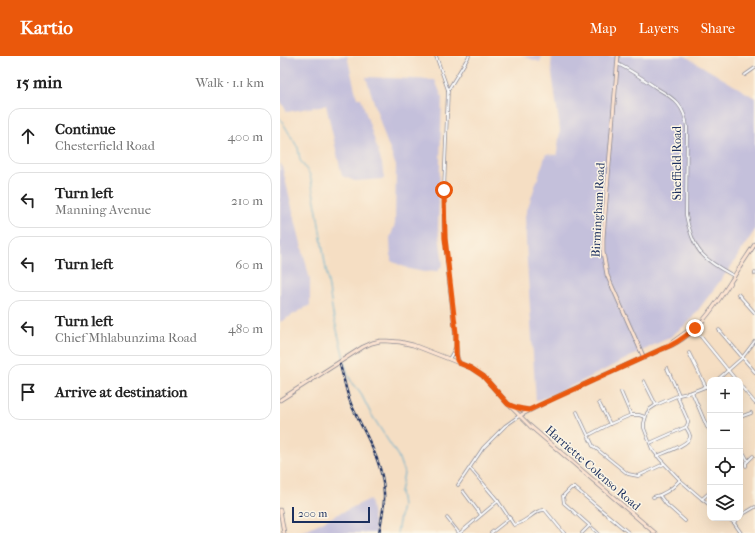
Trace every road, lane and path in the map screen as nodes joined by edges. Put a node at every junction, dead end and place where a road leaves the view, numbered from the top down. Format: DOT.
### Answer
graph roads {
  1 [pos="436,56"];
  2 [pos="469,56"];
  3 [pos="618,56"];
  4 [pos="617,64"];
  5 [pos="755,68"];
  6 [pos="745,75"];
  7 [pos="448,90"];
  8 [pos="755,244"];
  9 [pos="734,276"];
  10 [pos="738,294"];
  11 [pos="755,313"];
  12 [pos="694,327"];
  13 [pos="719,330"];
  14 [pos="755,341"];
  15 [pos="456,347"];
  16 [pos="689,353"];
  17 [pos="644,358"];
  18 [pos="742,358"];
  19 [pos="449,359"];
  20 [pos="459,363"];
  21 [pos="667,368"];
  22 [pos="728,370"];
  23 [pos="755,372"];
  24 [pos="720,377"];
  25 [pos="734,377"];
  26 [pos="644,382"];
  27 [pos="706,387"];
  28 [pos="743,388"];
  29 [pos="621,392"];
  30 [pos="692,392"];
  31 [pos="678,395"];
  32 [pos="280,400"];
  33 [pos="599,403"];
  34 [pos="755,403"];
  35 [pos="508,404"];
  36 [pos="656,405"];
  37 [pos="529,410"];
  38 [pos="578,412"];
  39 [pos="751,413"];
  40 [pos="519,416"];
  41 [pos="631,416"];
  42 [pos="743,416"];
  43 [pos="645,417"];
  44 [pos="527,423"];
  45 [pos="610,424"];
  46 [pos="686,427"];
  47 [pos="707,427"];
  48 [pos="589,435"];
  49 [pos="650,442"];
  50 [pos="742,449"];
  51 [pos="657,456"];
  52 [pos="753,456"];
  53 [pos="748,461"];
  54 [pos="664,464"];
  55 [pos="746,466"];
  56 [pos="470,468"];
  57 [pos="680,480"];
  58 [pos="458,485"];
  59 [pos="463,491"];
  60 [pos="707,495"];
  61 [pos="660,496"];
  62 [pos="653,497"];
  63 [pos="702,499"];
  64 [pos="498,501"];
  65 [pos="707,503"];
  66 [pos="755,507"];
  67 [pos="280,510"];
  68 [pos="743,514"];
  69 [pos="481,516"];
  70 [pos="447,518"];
  71 [pos="510,518"];
  72 [pos="685,521"];
  73 [pos="732,521"];
  74 [pos="734,523"];
  75 [pos="590,526"];
  76 [pos="284,533"];
  77 [pos="460,533"];
  78 [pos="491,533"];
  79 [pos="564,533"];
  80 [pos="582,533"];
  81 [pos="598,533"];
  82 [pos="629,533"];
  83 [pos="655,533"];
  84 [pos="740,533"];
  1 -- 7 [label="street"];
  2 -- 7 [label="street"];
  3 -- 4 [label="main road, Birmingham Road"];
  4 -- 9 [label="street, Sheffield Road"];
  4 -- 17 [label="main road, Birmingham Road"];
  5 -- 6 [label="street"];
  7 -- 15 [label="street"];
  8 -- 9 [label="main road"];
  9 -- 12 [label="main road"];
  10 -- 11 [label="street"];
  12 -- 17 [label="main road"];
  12 -- 22 [label="street"];
  13 -- 18 [label="street"];
  14 -- 18 [label="street"];
  15 -- 19 [label="street"];
  15 -- 20 [label="main road"];
  16 -- 27 [label="street"];
  17 -- 37 [label="main road"];
  18 -- 22 [label="street"];
  18 -- 23 [label="street"];
  19 -- 20 [label="main road, Harriette Colenso Road"];
  19 -- 32 [label="main road, Harriette Colenso Road"];
  20 -- 35 [label="main road, Harriette Colenso Road"];
  21 -- 31 [label="street"];
  22 -- 24 [label="street"];
  22 -- 25 [label="street"];
  26 -- 36 [label="street"];
  27 -- 30 [label="street"];
  28 -- 34 [label="street"];
  29 -- 41 [label="street"];
  30 -- 31 [label="street"];
  30 -- 47 [label="street"];
  31 -- 36 [label="street"];
  31 -- 46 [label="street"];
  33 -- 45 [label="street"];
  35 -- 37 [label="main road"];
  35 -- 40 [label="main road, Harriette Colenso Road"];
  36 -- 43 [label="street"];
  37 -- 40 [label="main road"];
  37 -- 44 [label="main road"];
  38 -- 48 [label="street"];
  39 -- 42 [label="street"];
  40 -- 44 [label="main road, Harriette Colenso Road"];
  40 -- 56 [label="street"];
  41 -- 43 [label="street"];
  41 -- 45 [label="street"];
  43 -- 49 [label="street"];
  44 -- 83 [label="main road, Harriette Colenso Road"];
  45 -- 48 [label="street"];
  46 -- 49 [label="street"];
  46 -- 51 [label="street"];
  48 -- 54 [label="street"];
  49 -- 51 [label="street"];
  50 -- 53 [label="street"];
  51 -- 54 [label="street"];
  52 -- 53 [label="street"];
  53 -- 55 [label="street"];
  54 -- 57 [label="street"];
  56 -- 58 [label="street"];
  56 -- 64 [label="street"];
  57 -- 61 [label="street"];
  57 -- 63 [label="street"];
  59 -- 69 [label="street"];
  60 -- 63 [label="street"];
  61 -- 62 [label="street"];
  61 -- 72 [label="street"];
  63 -- 65 [label="street"];
  64 -- 69 [label="street"];
  64 -- 71 [label="street"];
  66 -- 68 [label="street"];
  67 -- 76 [label="main road"];
  69 -- 77 [label="street"];
  70 -- 77 [label="street"];
  71 -- 78 [label="street"];
  71 -- 79 [label="street"];
  73 -- 74 [label="street"];
  74 -- 84 [label="street"];
  75 -- 80 [label="street"];
  75 -- 81 [label="street"];
  75 -- 82 [label="street"];
}
